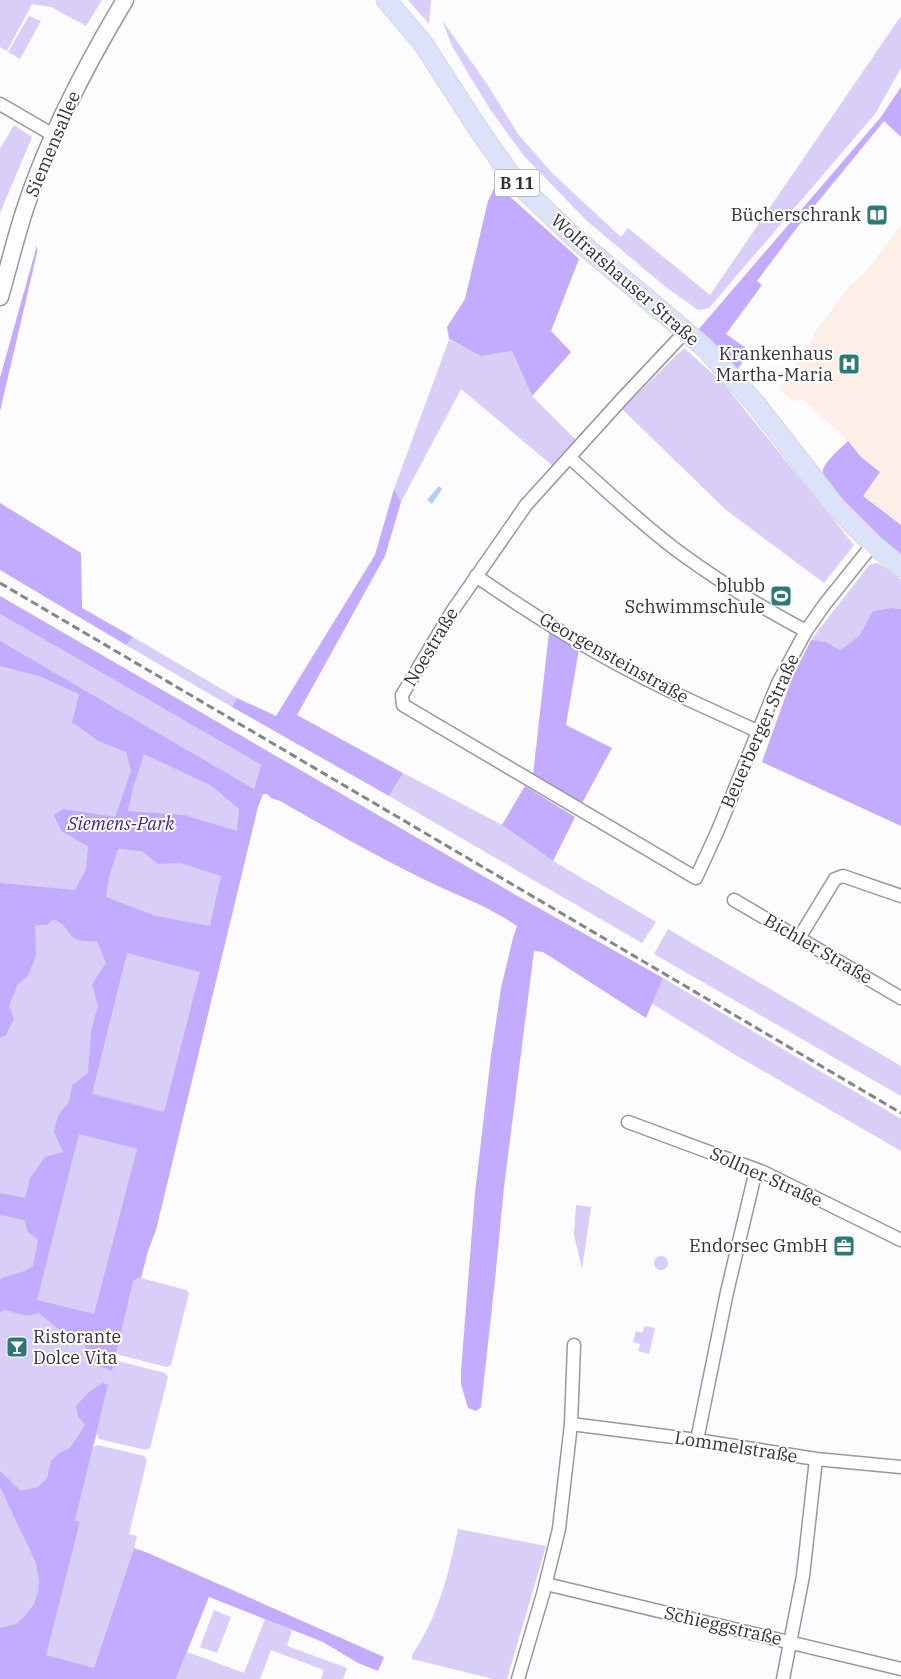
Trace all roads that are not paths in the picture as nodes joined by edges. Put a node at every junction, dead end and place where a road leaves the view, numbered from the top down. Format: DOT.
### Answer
graph roads {
  1 [pos="125,0"];
  2 [pos="386,0"];
  3 [pos="0,104"];
  4 [pos="55,136"];
  5 [pos="0,297"];
  6 [pos="686,332"];
  7 [pos="569,457"];
  8 [pos="873,544"];
  9 [pos="901,567"];
  10 [pos="476,576"];
  11 [pos="806,631"];
  12 [pos="757,731"];
  13 [pos="696,878"];
  14 [pos="901,896"];
  15 [pos="734,900"];
  16 [pos="800,938"];
  17 [pos="901,998"];
  18 [pos="628,1122"];
  19 [pos="756,1170"];
  20 [pos="901,1240"];
  21 [pos="574,1345"];
  22 [pos="571,1424"];
  23 [pos="697,1440"];
  24 [pos="816,1459"];
  25 [pos="901,1468"];
  26 [pos="546,1584"];
  27 [pos="790,1642"];
  28 [pos="901,1669"];
  29 [pos="518,1679"];
  30 [pos="783,1679"];
  1 -- 4 [label="main road, Siemensallee"];
  2 -- 6 [label="main road, Wolfratshauser Straße / B 11"];
  3 -- 4 [label="street"];
  4 -- 5 [label="main road, Siemensallee"];
  6 -- 7 [label="street, Noestraße"];
  6 -- 8 [label="main road, Wolfratshauser Straße / B 11"];
  7 -- 10 [label="street, Noestraße"];
  7 -- 11 [label="street"];
  8 -- 9 [label="main road, Wolfratshauser Straße / B 11"];
  8 -- 11 [label="street, Beuerberger Straße"];
  10 -- 12 [label="street, Georgensteinstraße"];
  10 -- 13 [label="street, Noestraße"];
  11 -- 12 [label="street, Beuerberger Straße"];
  12 -- 13 [label="street, Beuerberger Straße"];
  14 -- 16 [label="street"];
  15 -- 16 [label="street, Bichler Straße"];
  16 -- 17 [label="street, Bichler Straße"];
  18 -- 19 [label="street, Sollner Straße"];
  19 -- 20 [label="street, Sollner Straße"];
  19 -- 23 [label="street"];
  21 -- 22 [label="street"];
  22 -- 23 [label="street, Lommelstraße"];
  22 -- 26 [label="street"];
  23 -- 24 [label="street, Lommelstraße"];
  24 -- 25 [label="street, Lommelstraße"];
  24 -- 27 [label="street"];
  26 -- 27 [label="street, Schieggstraße"];
  26 -- 29 [label="street"];
  27 -- 28 [label="street, Schieggstraße"];
  27 -- 30 [label="street"];
}
